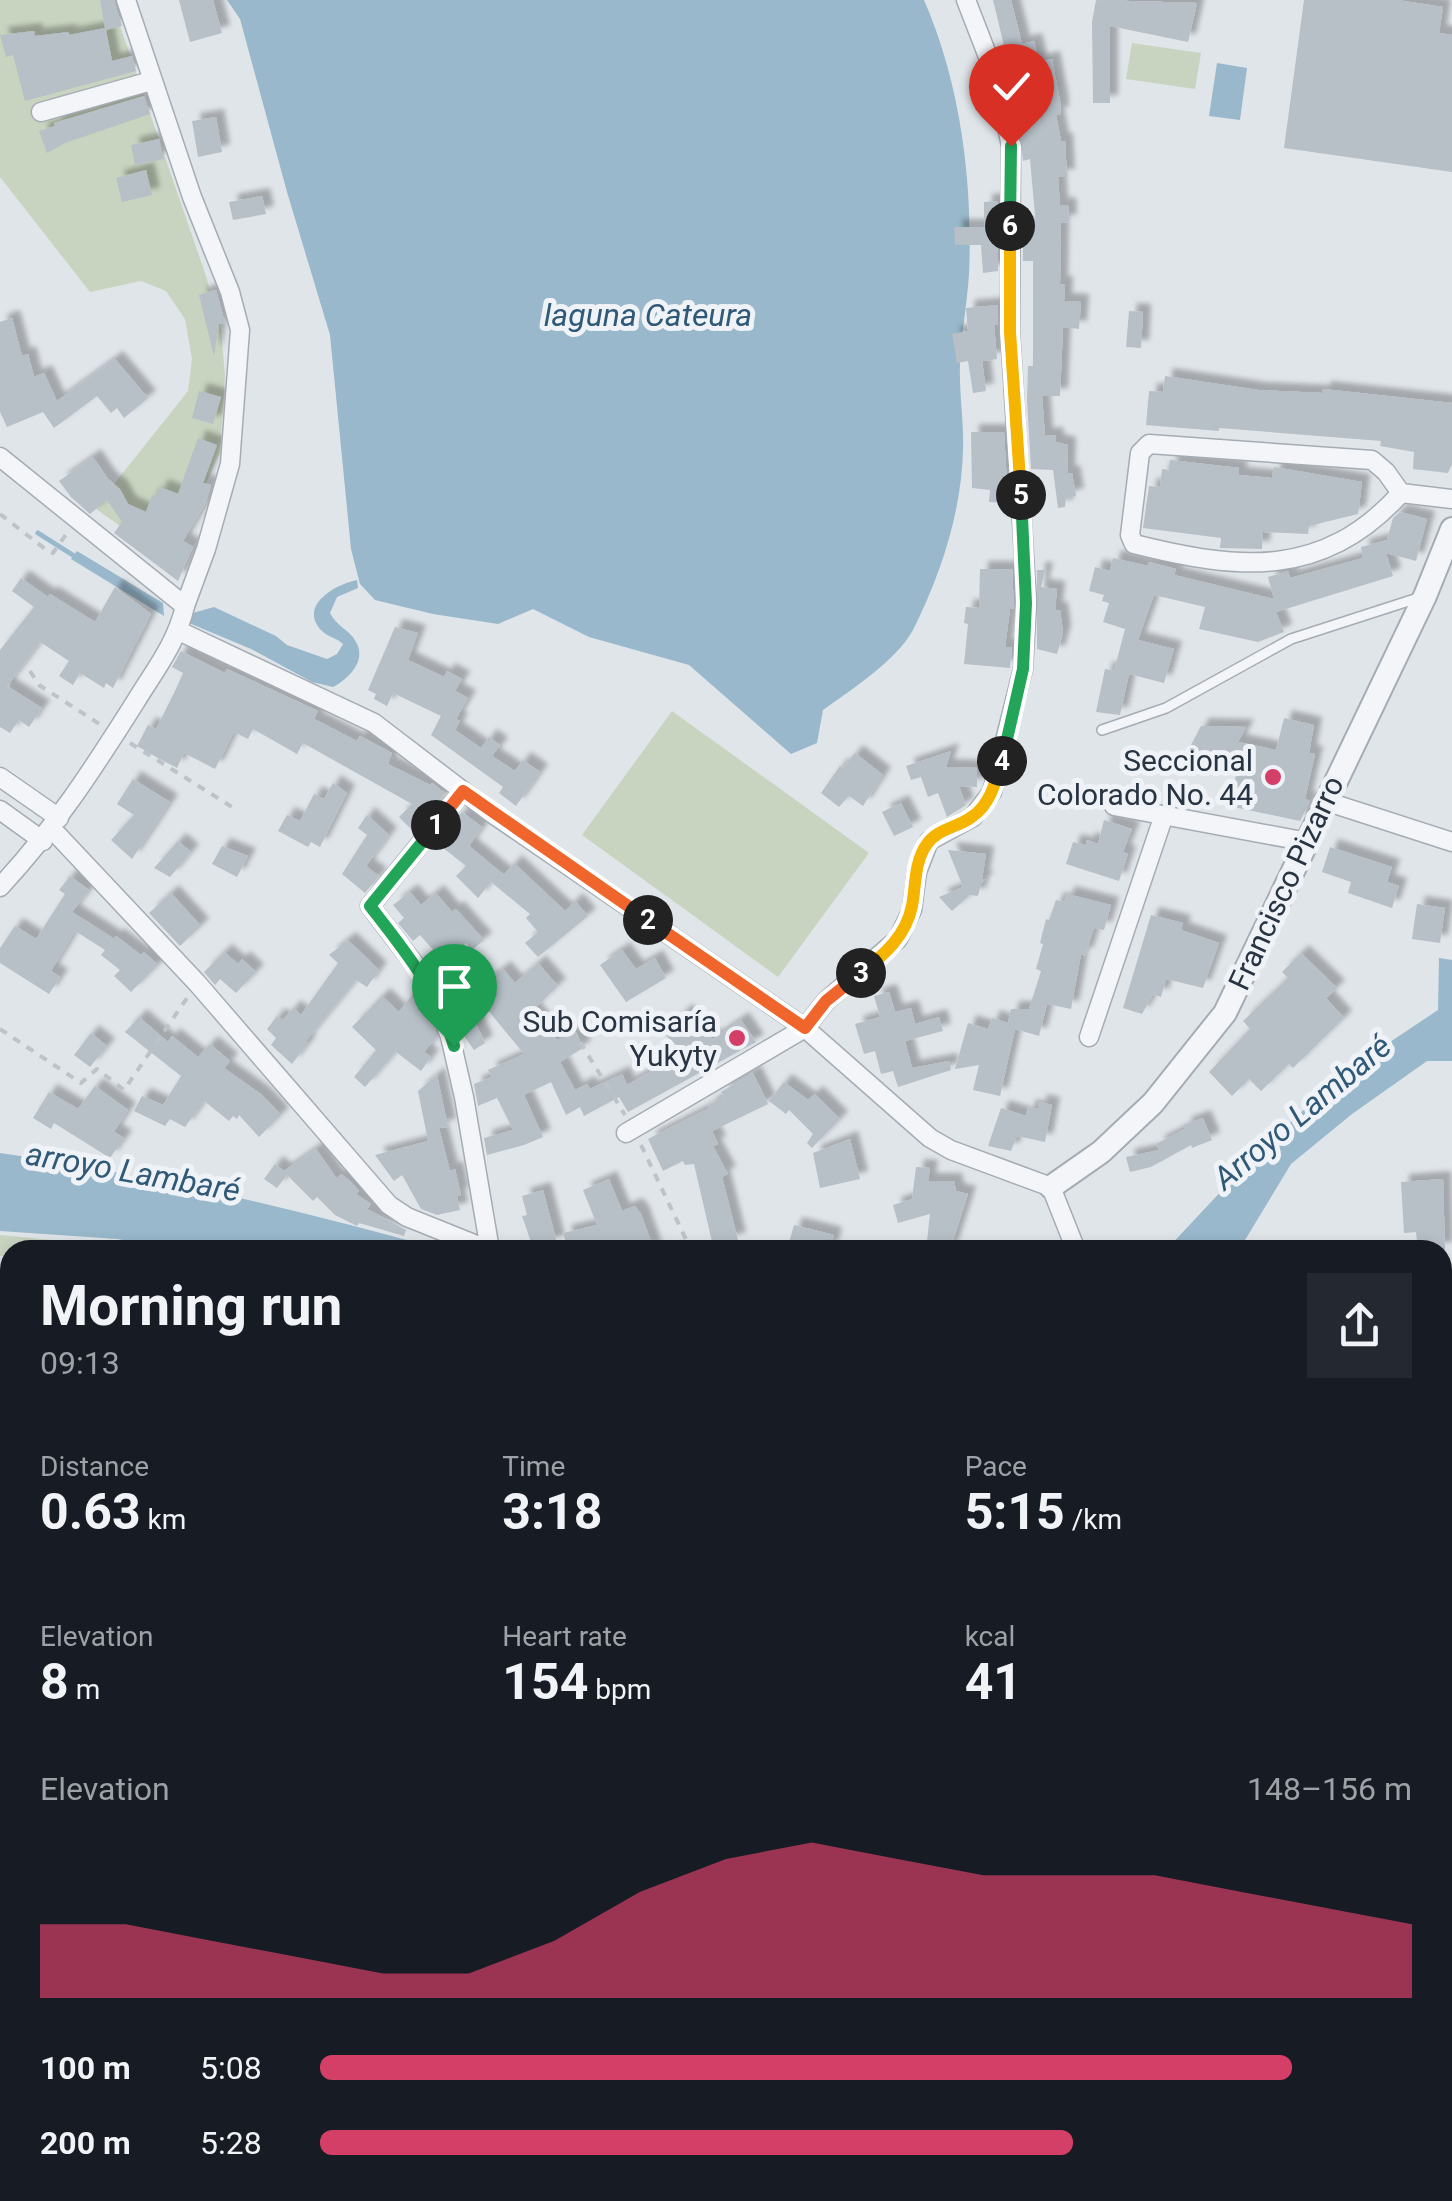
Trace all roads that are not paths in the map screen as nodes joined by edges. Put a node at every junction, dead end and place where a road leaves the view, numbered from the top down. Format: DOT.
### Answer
graph roads {
  1 [pos="126,0"];
  2 [pos="966,0"];
  3 [pos="151,81"];
  4 [pos="41,112"];
  5 [pos="0,457"];
  6 [pos="1402,493"];
  7 [pos="1452,499"];
  8 [pos="1452,530"];
  9 [pos="1447,558"];
  10 [pos="1425,596"];
  11 [pos="185,606"];
  12 [pos="179,631"];
  13 [pos="1102,730"];
  14 [pos="0,778"];
  15 [pos="463,791"];
  16 [pos="1325,801"];
  17 [pos="1114,806"];
  18 [pos="0,810"];
  19 [pos="1164,815"];
  20 [pos="51,829"];
  21 [pos="1308,842"];
  22 [pos="1452,842"];
  23 [pos="0,887"];
  24 [pos="805,1028"];
  25 [pos="1089,1037"];
  26 [pos="626,1134"];
  27 [pos="1052,1187"];
  28 [pos="463,1240"];
  29 [pos="487,1240"];
  30 [pos="1072,1240"];
  1 -- 3 [label="street"];
  2 -- 24 [label="street"];
  3 -- 4 [label="street"];
  3 -- 11 [label="street"];
  5 -- 11 [label="street"];
  6 -- 6 [label="street"];
  6 -- 7 [label="street"];
  8 -- 9 [label="street, Francisco Pizarro"];
  9 -- 10 [label="street, Francisco Pizarro"];
  10 -- 13 [label="lane"];
  10 -- 16 [label="street, Francisco Pizarro"];
  11 -- 12 [label="street"];
  12 -- 15 [label="street"];
  12 -- 20 [label="street"];
  14 -- 20 [label="street"];
  15 -- 24 [label="street"];
  15 -- 29 [label="street"];
  16 -- 21 [label="street, Francisco Pizarro"];
  16 -- 22 [label="street"];
  17 -- 19 [label="street"];
  18 -- 20 [label="street"];
  19 -- 21 [label="street"];
  19 -- 25 [label="street"];
  20 -- 23 [label="street"];
  20 -- 28 [label="street"];
  21 -- 27 [label="street, Francisco Pizarro"];
  24 -- 26 [label="street"];
  24 -- 27 [label="street"];
  27 -- 30 [label="street"];
}
